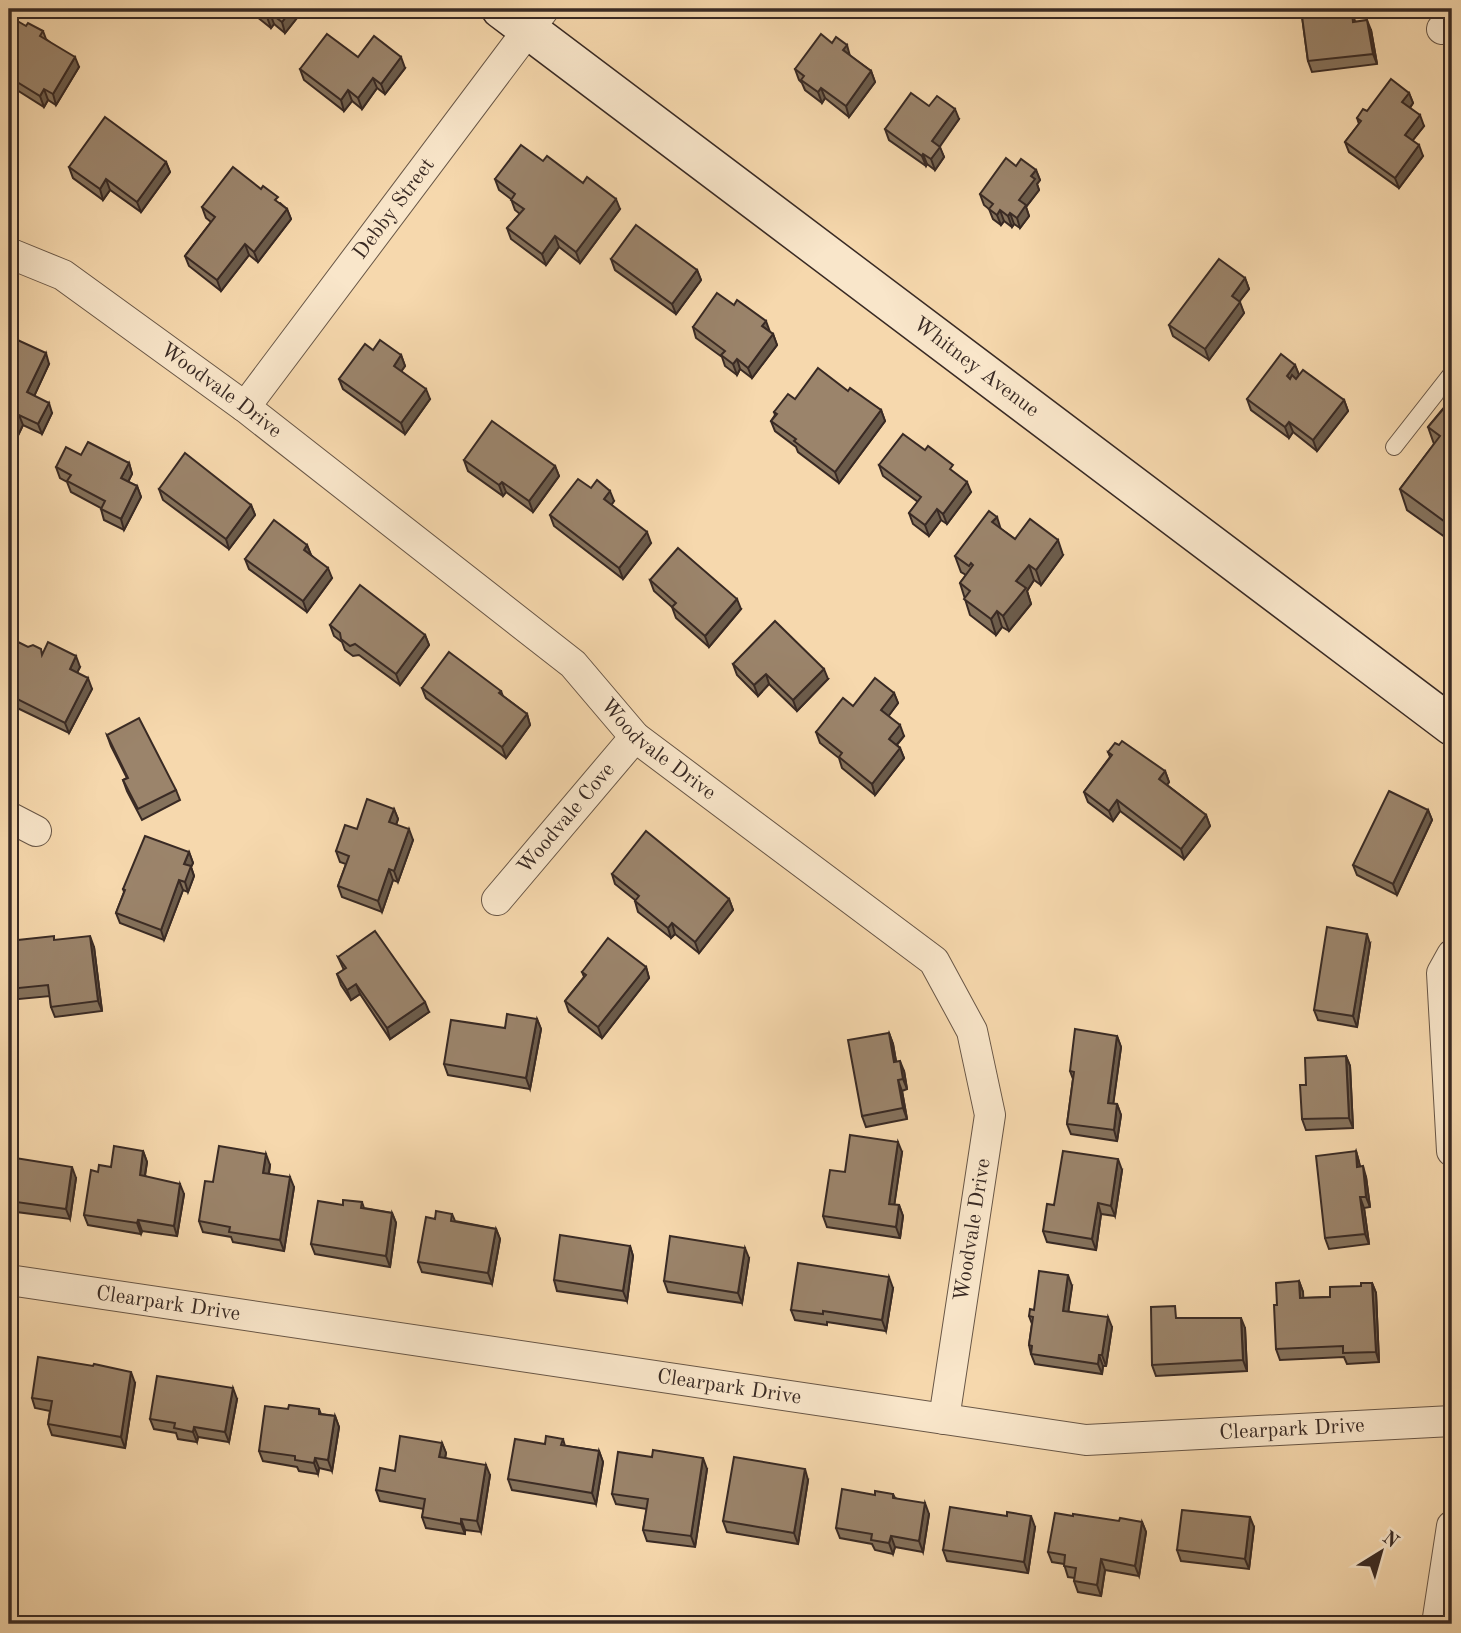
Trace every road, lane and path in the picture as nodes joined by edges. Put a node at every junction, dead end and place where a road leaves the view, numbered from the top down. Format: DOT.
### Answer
graph roads {
  1 [pos="524,15"];
  2 [pos="9,253"];
  3 [pos="1452,373"];
  4 [pos="245,407"];
  5 [pos="1394,447"];
  6 [pos="1452,726"];
  7 [pos="635,737"];
  8 [pos="9,817"];
  9 [pos="36,831"];
  10 [pos="497,900"];
  11 [pos="1452,955"];
  12 [pos="1452,1151"];
  13 [pos="9,1280"];
  14 [pos="944,1419"];
  15 [pos="1452,1421"];
  16 [pos="1452,1526"];
  17 [pos="1437,1624"];
  1 -- 4 [label="street, Debby Street"];
  1 -- 6 [label="main road, Whitney Avenue"];
  2 -- 4 [label="street, Woodvale Drive"];
  3 -- 5 [label="lane"];
  4 -- 7 [label="street, Woodvale Drive"];
  7 -- 10 [label="street, Woodvale Cove"];
  7 -- 14 [label="street, Woodvale Drive"];
  8 -- 9 [label="street"];
  11 -- 12 [label="street"];
  13 -- 14 [label="street, Clearpark Drive"];
  14 -- 15 [label="street, Clearpark Drive"];
  16 -- 17 [label="street"];
}
